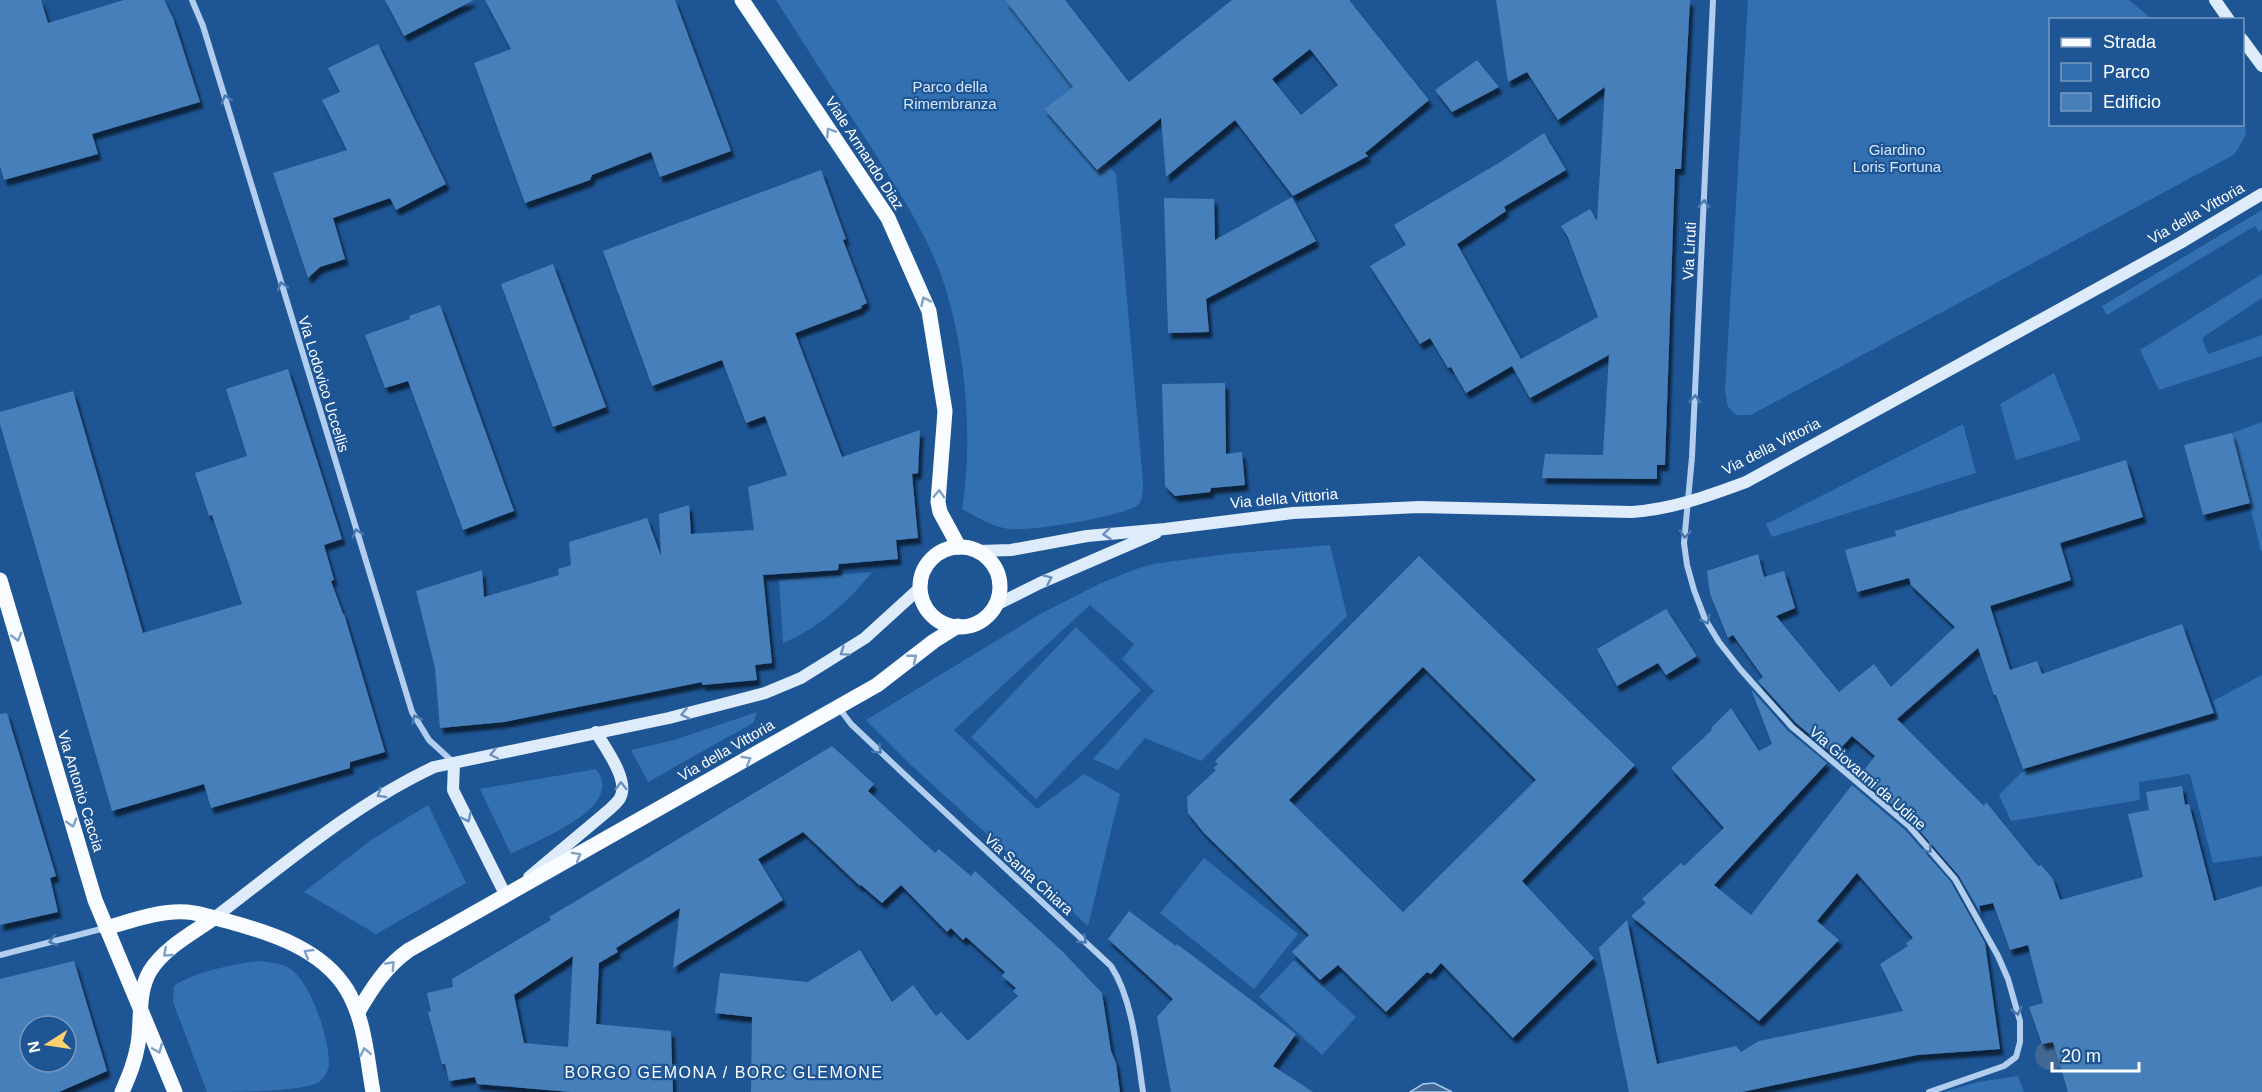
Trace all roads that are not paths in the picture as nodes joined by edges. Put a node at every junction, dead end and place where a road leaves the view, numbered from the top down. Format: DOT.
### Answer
graph roads {
  1 [pos="192,0"];
  2 [pos="742,0"];
  3 [pos="1713,0"];
  4 [pos="2215,0"];
  5 [pos="2228,18"];
  6 [pos="2244,42"];
  7 [pos="2262,66"];
  8 [pos="2262,182"];
  9 [pos="2262,194"];
  10 [pos="2249,202"];
  11 [pos="1689,503"];
  12 [pos="1165,529"];
  13 [pos="959,547"];
  14 [pos="979,551"];
  15 [pos="0,580"];
  16 [pos="921,587"];
  17 [pos="996,605"];
  18 [pos="958,626"];
  19 [pos="838,708"];
  20 [pos="596,732"];
  21 [pos="453,762"];
  22 [pos="506,896"];
  23 [pos="214,918"];
  24 [pos="106,928"];
  25 [pos="0,955"];
  26 [pos="141,1007"];
  27 [pos="358,1012"];
  28 [pos="122,1092"];
  29 [pos="175,1092"];
  30 [pos="373,1092"];
  31 [pos="1143,1092"];
  32 [pos="1929,1092"];
  21 -- 1 [label="street, Via Lodovico Uccellis, one-way"];
  13 -- 2 [label="main road, Viale Armando Diaz, one-way"];
  11 -- 3 [label="street, Via Liruti, one-way"];
  4 -- 5 [label="street"];
  6 -- 7 [label="street"];
  8 -- 10 [label="street"];
  9 -- 10 [label="street, Via della Vittoria"];
  10 -- 11 [label="street, Via della Vittoria"];
  11 -- 12 [label="street, Via della Vittoria"];
  11 -- 32 [label="street, Via Giovanni da Udine, one-way"];
  12 -- 14 [label="street, Via della Vittoria, one-way"];
  17 -- 12 [label="street, Via della Vittoria, one-way"];
  13 -- 14 [label="main road"];
  13 -- 16 [label="main road"];
  14 -- 17 [label="main road"];
  15 -- 24 [label="main road, Via Antonio Caccia, one-way"];
  16 -- 18 [label="main road"];
  16 -- 20 [label="street, Via della Vittoria, one-way"];
  17 -- 18 [label="main road"];
  19 -- 18 [label="main road, Via della Vittoria, one-way"];
  22 -- 19 [label="main road, Via della Vittoria, one-way"];
  19 -- 31 [label="street, Via Santa Chiara, one-way"];
  20 -- 21 [label="street, Via della Vittoria, one-way"];
  22 -- 20 [label="street, Via della Vittoria, one-way"];
  21 -- 22 [label="street, one-way"];
  21 -- 23 [label="street, Via della Vittoria, one-way"];
  27 -- 22 [label="main road, Via della Vittoria, one-way"];
  23 -- 24 [label="main road"];
  23 -- 26 [label="main road, one-way"];
  27 -- 23 [label="main road, one-way"];
  24 -- 25 [label="street, one-way"];
  24 -- 26 [label="main road, Via Antonio Caccia"];
  26 -- 28 [label="main road"];
  26 -- 29 [label="main road, Via Antonio Caccia, one-way"];
  30 -- 27 [label="main road, one-way"];
}
